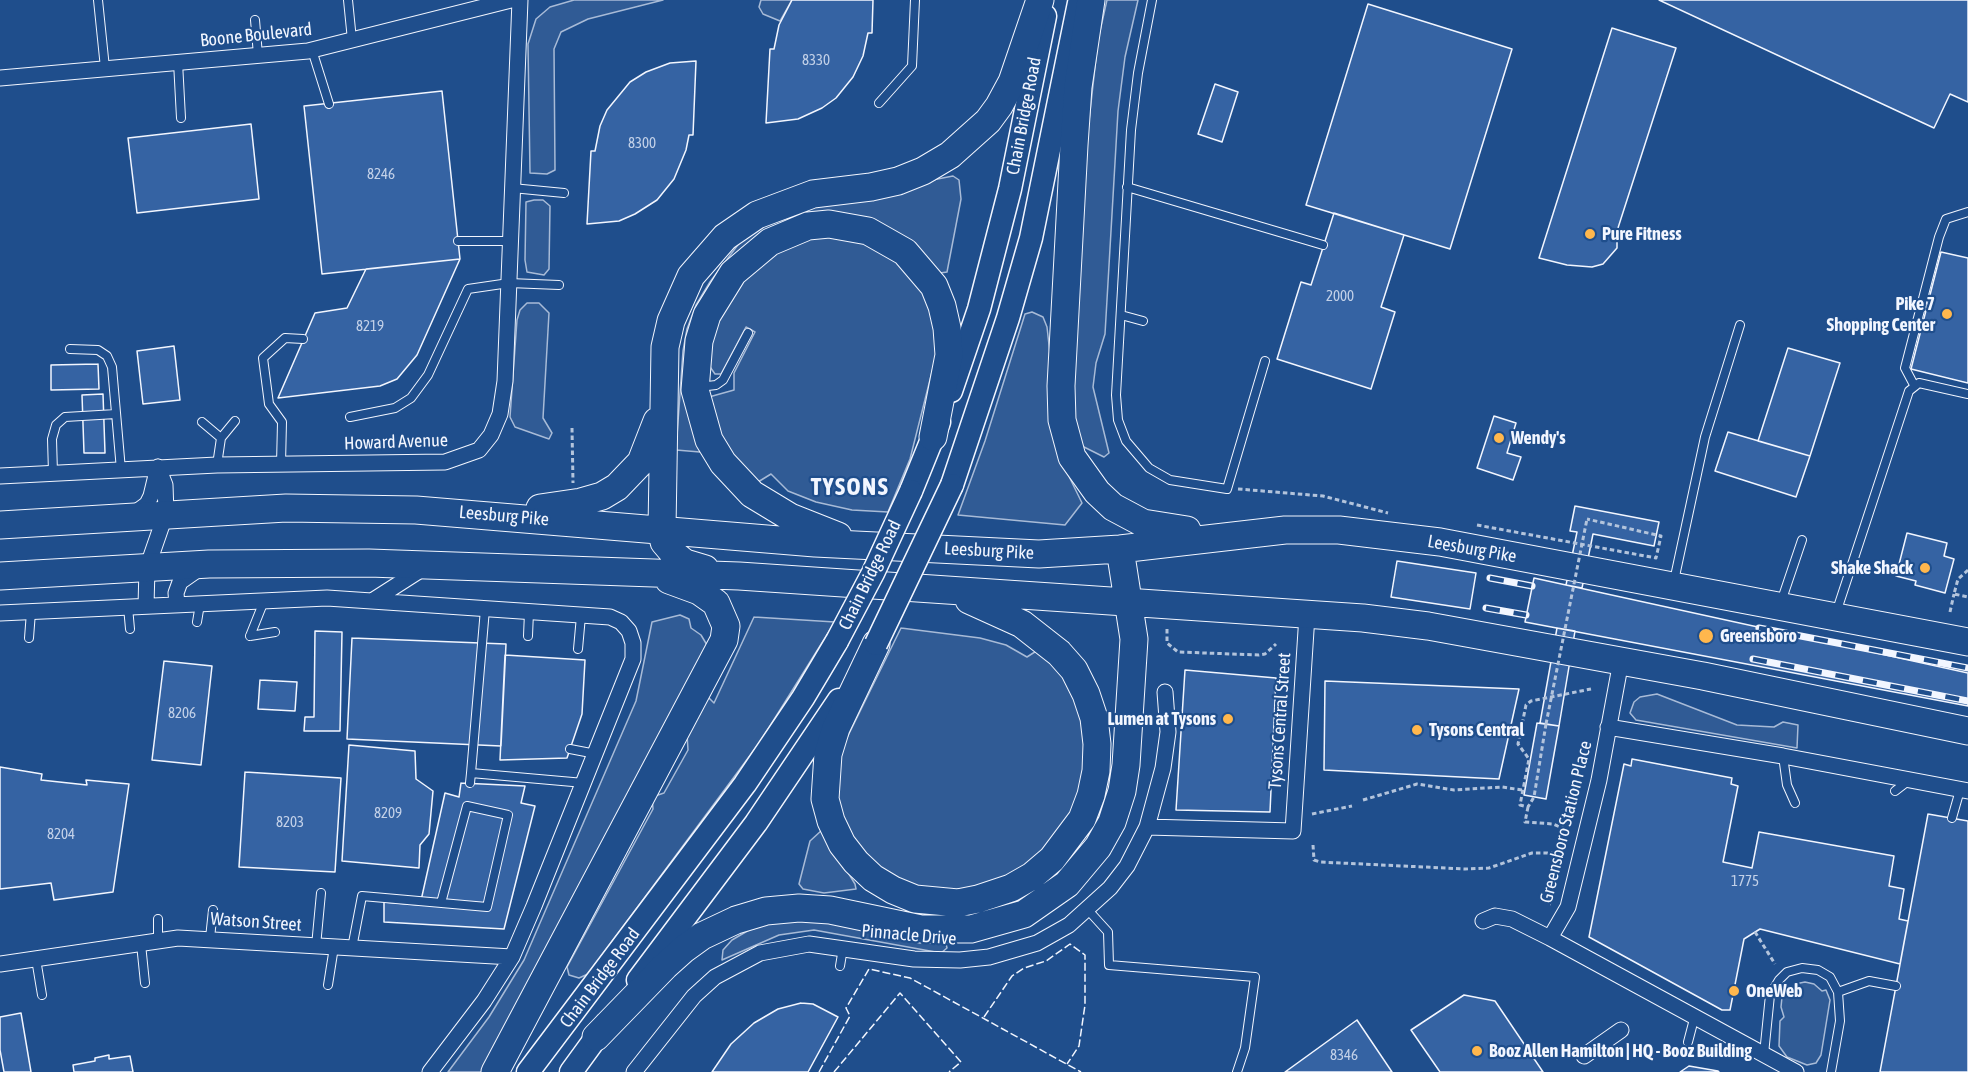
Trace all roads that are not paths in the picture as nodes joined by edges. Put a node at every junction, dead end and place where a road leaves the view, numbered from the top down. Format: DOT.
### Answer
graph roads {
  1 [pos="98,0"];
  2 [pos="348,0"];
  3 [pos="511,0"];
  4 [pos="520,0"];
  5 [pos="915,0"];
  6 [pos="1040,0"];
  7 [pos="1048,0"];
  8 [pos="1080,0"];
  9 [pos="1091,0"];
  10 [pos="1152,0"];
  11 [pos="255,20"];
  12 [pos="352,40"];
  13 [pos="312,50"];
  14 [pos="258,55"];
  15 [pos="178,62"];
  16 [pos="105,68"];
  17 [pos="0,78"];
  18 [pos="879,103"];
  19 [pos="329,104"];
  20 [pos="181,118"];
  21 [pos="1127,187"];
  22 [pos="512,188"];
  23 [pos="564,193"];
  24 [pos="1968,212"];
  25 [pos="458,241"];
  26 [pos="510,241"];
  27 [pos="1323,245"];
  28 [pos="509,283"];
  29 [pos="559,285"];
  30 [pos="1121,315"];
  31 [pos="1143,321"];
  32 [pos="1740,325"];
  33 [pos="748,333"];
  34 [pos="303,339"];
  35 [pos="70,349"];
  36 [pos="1265,361"];
  37 [pos="1914,385"];
  38 [pos="695,387"];
  39 [pos="663,391"];
  40 [pos="1968,394"];
  41 [pos="116,414"];
  42 [pos="350,417"];
  43 [pos="235,421"];
  44 [pos="202,422"];
  45 [pos="933,437"];
  46 [pos="221,438"];
  47 [pos="280,464"];
  48 [pos="217,465"];
  49 [pos="158,467"];
  50 [pos="121,470"];
  51 [pos="53,474"];
  52 [pos="0,476"];
  53 [pos="166,513"];
  54 [pos="485,514"];
  55 [pos="128,517"];
  56 [pos="0,525"];
  57 [pos="662,529"];
  58 [pos="1230,535"];
  59 [pos="1802,540"];
  60 [pos="871,547"];
  61 [pos="1120,549"];
  62 [pos="209,564"];
  63 [pos="431,566"];
  64 [pos="147,568"];
  65 [pos="648,573"];
  66 [pos="0,576"];
  67 [pos="739,576"];
  68 [pos="1673,586"];
  69 [pos="939,591"];
  70 [pos="264,601"];
  71 [pos="369,602"];
  72 [pos="177,604"];
  73 [pos="200,604"];
  74 [pos="1129,604"];
  75 [pos="146,606"];
  76 [pos="128,607"];
  77 [pos="1780,607"];
  78 [pos="485,609"];
  79 [pos="31,612"];
  80 [pos="529,612"];
  81 [pos="0,613"];
  82 [pos="1306,615"];
  83 [pos="581,616"];
  84 [pos="1834,617"];
  85 [pos="197,622"];
  86 [pos="130,629"];
  87 [pos="275,632"];
  88 [pos="528,636"];
  89 [pos="29,638"];
  90 [pos="1968,642"];
  91 [pos="876,644"];
  92 [pos="578,649"];
  93 [pos="1621,661"];
  94 [pos="1165,692"];
  95 [pos="1608,727"];
  96 [pos="1968,731"];
  97 [pos="570,749"];
  98 [pos="596,754"];
  99 [pos="1783,756"];
  100 [pos="471,773"];
  101 [pos="1910,780"];
  102 [pos="470,783"];
  103 [pos="584,783"];
  104 [pos="1895,791"];
  105 [pos="1964,791"];
  106 [pos="1795,803"];
  107 [pos="1952,819"];
  108 [pos="1147,827"];
  109 [pos="321,893"];
  110 [pos="441,903"];
  111 [pos="213,910"];
  112 [pos="1088,910"];
  113 [pos="158,919"];
  114 [pos="1483,921"];
  115 [pos="210,938"];
  116 [pos="1550,938"];
  117 [pos="158,941"];
  118 [pos="141,944"];
  119 [pos="316,946"];
  120 [pos="334,947"];
  121 [pos="352,948"];
  122 [pos="843,948"];
  123 [pos="512,957"];
  124 [pos="36,959"];
  125 [pos="0,964"];
  126 [pos="840,966"];
  127 [pos="145,983"];
  128 [pos="328,985"];
  129 [pos="1896,986"];
  130 [pos="1838,992"];
  131 [pos="42,995"];
  132 [pos="1694,1018"];
  133 [pos="1621,1030"];
  134 [pos="596,1037"];
  135 [pos="1688,1042"];
  136 [pos="1764,1054"];
  137 [pos="1584,1056"];
  138 [pos="430,1072"];
  139 [pos="495,1072"];
  140 [pos="528,1072"];
  141 [pos="571,1072"];
  142 [pos="634,1072"];
  143 [pos="1237,1072"];
  144 [pos="1796,1072"];
  145 [pos="1832,1072"];
  1 -- 16 [label="lane"];
  2 -- 12 [label="lane"];
  3 -- 12 [label="street, Boone Boulevard"];
  4 -- 22 [label="street, Howard Avenue"];
  5 -- 18 [label="lane"];
  6 -- 39 [label="highway"];
  7 -- 45 [label="main road, Chain Bridge Road"];
  8 -- 91 [label="main road, Chain Bridge Road, bridge"];
  9 -- 58 [label="highway"];
  10 -- 21 [label="lane"];
  11 -- 14 [label="lane"];
  12 -- 13 [label="street, Boone Boulevard"];
  13 -- 14 [label="street, Boone Boulevard"];
  13 -- 19 [label="lane"];
  14 -- 15 [label="street, Boone Boulevard"];
  15 -- 16 [label="street, Boone Boulevard"];
  15 -- 20 [label="lane"];
  16 -- 17 [label="street, Boone Boulevard"];
  21 -- 27 [label="lane"];
  21 -- 30 [label="lane"];
  22 -- 23 [label="lane"];
  22 -- 26 [label="street, Howard Avenue"];
  24 -- 37 [label="lane"];
  25 -- 26 [label="lane"];
  26 -- 28 [label="street, Howard Avenue"];
  28 -- 29 [label="lane"];
  28 -- 42 [label="lane"];
  28 -- 47 [label="street, Howard Avenue"];
  30 -- 31 [label="lane"];
  30 -- 36 [label="lane"];
  32 -- 68 [label="lane"];
  33 -- 38 [label="lane"];
  34 -- 47 [label="lane"];
  35 -- 41 [label="lane"];
  37 -- 40 [label="lane"];
  37 -- 84 [label="lane"];
  38 -- 45 [label="highway"];
  38 -- 60 [label="highway"];
  39 -- 54 [label="highway"];
  39 -- 57 [label="highway"];
  41 -- 50 [label="lane"];
  41 -- 51 [label="lane"];
  43 -- 46 [label="lane"];
  44 -- 46 [label="lane"];
  45 -- 140 [label="main road, Chain Bridge Road, bridge"];
  46 -- 48 [label="lane"];
  47 -- 48 [label="street, Howard Avenue"];
  48 -- 49 [label="street, Howard Avenue"];
  49 -- 50 [label="street, Howard Avenue"];
  49 -- 53 [label="street"];
  49 -- 55 [label="street"];
  50 -- 51 [label="street, Howard Avenue"];
  51 -- 52 [label="street, Howard Avenue"];
  53 -- 54 [label="highway, Leesburg Pike"];
  53 -- 55 [label="highway, Leesburg Pike"];
  53 -- 64 [label="street"];
  54 -- 57 [label="highway, Leesburg Pike"];
  55 -- 56 [label="highway, Leesburg Pike"];
  57 -- 60 [label="highway, Leesburg Pike"];
  57 -- 67 [label="highway"];
  58 -- 61 [label="highway, Leesburg Pike"];
  58 -- 68 [label="highway, Leesburg Pike"];
  59 -- 77 [label="lane"];
  60 -- 61 [label="highway, Leesburg Pike"];
  61 -- 74 [label="highway"];
  62 -- 63 [label="highway"];
  62 -- 64 [label="highway"];
  62 -- 72 [label="street"];
  63 -- 65 [label="highway"];
  63 -- 71 [label="street"];
  64 -- 66 [label="highway"];
  64 -- 75 [label="street"];
  65 -- 67 [label="highway"];
  65 -- 139 [label="highway"];
  67 -- 69 [label="highway"];
  68 -- 77 [label="highway, Leesburg Pike"];
  69 -- 74 [label="highway"];
  69 -- 91 [label="highway"];
  70 -- 71 [label="street"];
  70 -- 73 [label="street"];
  70 -- 87 [label="lane"];
  71 -- 78 [label="street"];
  72 -- 73 [label="street"];
  72 -- 75 [label="street"];
  73 -- 85 [label="lane"];
  74 -- 82 [label="highway"];
  74 -- 134 [label="highway"];
  75 -- 76 [label="street"];
  76 -- 79 [label="street"];
  76 -- 86 [label="lane"];
  77 -- 84 [label="highway, Leesburg Pike"];
  78 -- 80 [label="street"];
  78 -- 100 [label="lane"];
  79 -- 81 [label="street"];
  79 -- 89 [label="lane"];
  80 -- 83 [label="street"];
  80 -- 88 [label="lane"];
  82 -- 93 [label="highway"];
  82 -- 108 [label="street, Tysons Central Street"];
  83 -- 92 [label="lane"];
  83 -- 98 [label="street"];
  84 -- 90 [label="highway, Leesburg Pike"];
  91 -- 134 [label="main road, Chain Bridge Road"];
  93 -- 95 [label="street"];
  93 -- 96 [label="highway"];
  94 -- 108 [label="street, Pinnacle Drive"];
  95 -- 99 [label="street, Greensboro Station Place"];
  95 -- 116 [label="street, Greensboro Station Place"];
  97 -- 98 [label="lane"];
  98 -- 103 [label="street"];
  99 -- 101 [label="street, Greensboro Station Place"];
  99 -- 106 [label="lane"];
  100 -- 102 [label="lane"];
  100 -- 103 [label="lane"];
  101 -- 104 [label="lane"];
  101 -- 105 [label="street, Greensboro Station Place"];
  103 -- 123 [label="street"];
  105 -- 107 [label="lane"];
  108 -- 112 [label="street, Pinnacle Drive"];
  109 -- 119 [label="lane"];
  110 -- 110 [label="lane"];
  110 -- 121 [label="lane"];
  111 -- 115 [label="lane"];
  112 -- 122 [label="street, Pinnacle Drive"];
  112 -- 143 [label="lane"];
  113 -- 117 [label="lane"];
  114 -- 116 [label="street"];
  115 -- 117 [label="street, Watson Street"];
  115 -- 119 [label="street, Watson Street"];
  116 -- 132 [label="street"];
  117 -- 118 [label="street, Watson Street"];
  118 -- 124 [label="street, Watson Street"];
  118 -- 127 [label="lane"];
  119 -- 120 [label="street, Watson Street"];
  120 -- 121 [label="street, Watson Street"];
  120 -- 128 [label="lane"];
  121 -- 123 [label="street, Watson Street"];
  122 -- 126 [label="lane"];
  122 -- 142 [label="street, Pinnacle Drive"];
  123 -- 138 [label="street"];
  124 -- 125 [label="street, Watson Street"];
  124 -- 131 [label="lane"];
  129 -- 130 [label="lane"];
  130 -- 136 [label="lane"];
  130 -- 145 [label="lane"];
  132 -- 135 [label="lane"];
  132 -- 136 [label="street"];
  133 -- 137 [label="street"];
  134 -- 141 [label="main road, Chain Bridge Road"];
  136 -- 144 [label="street"];
}
